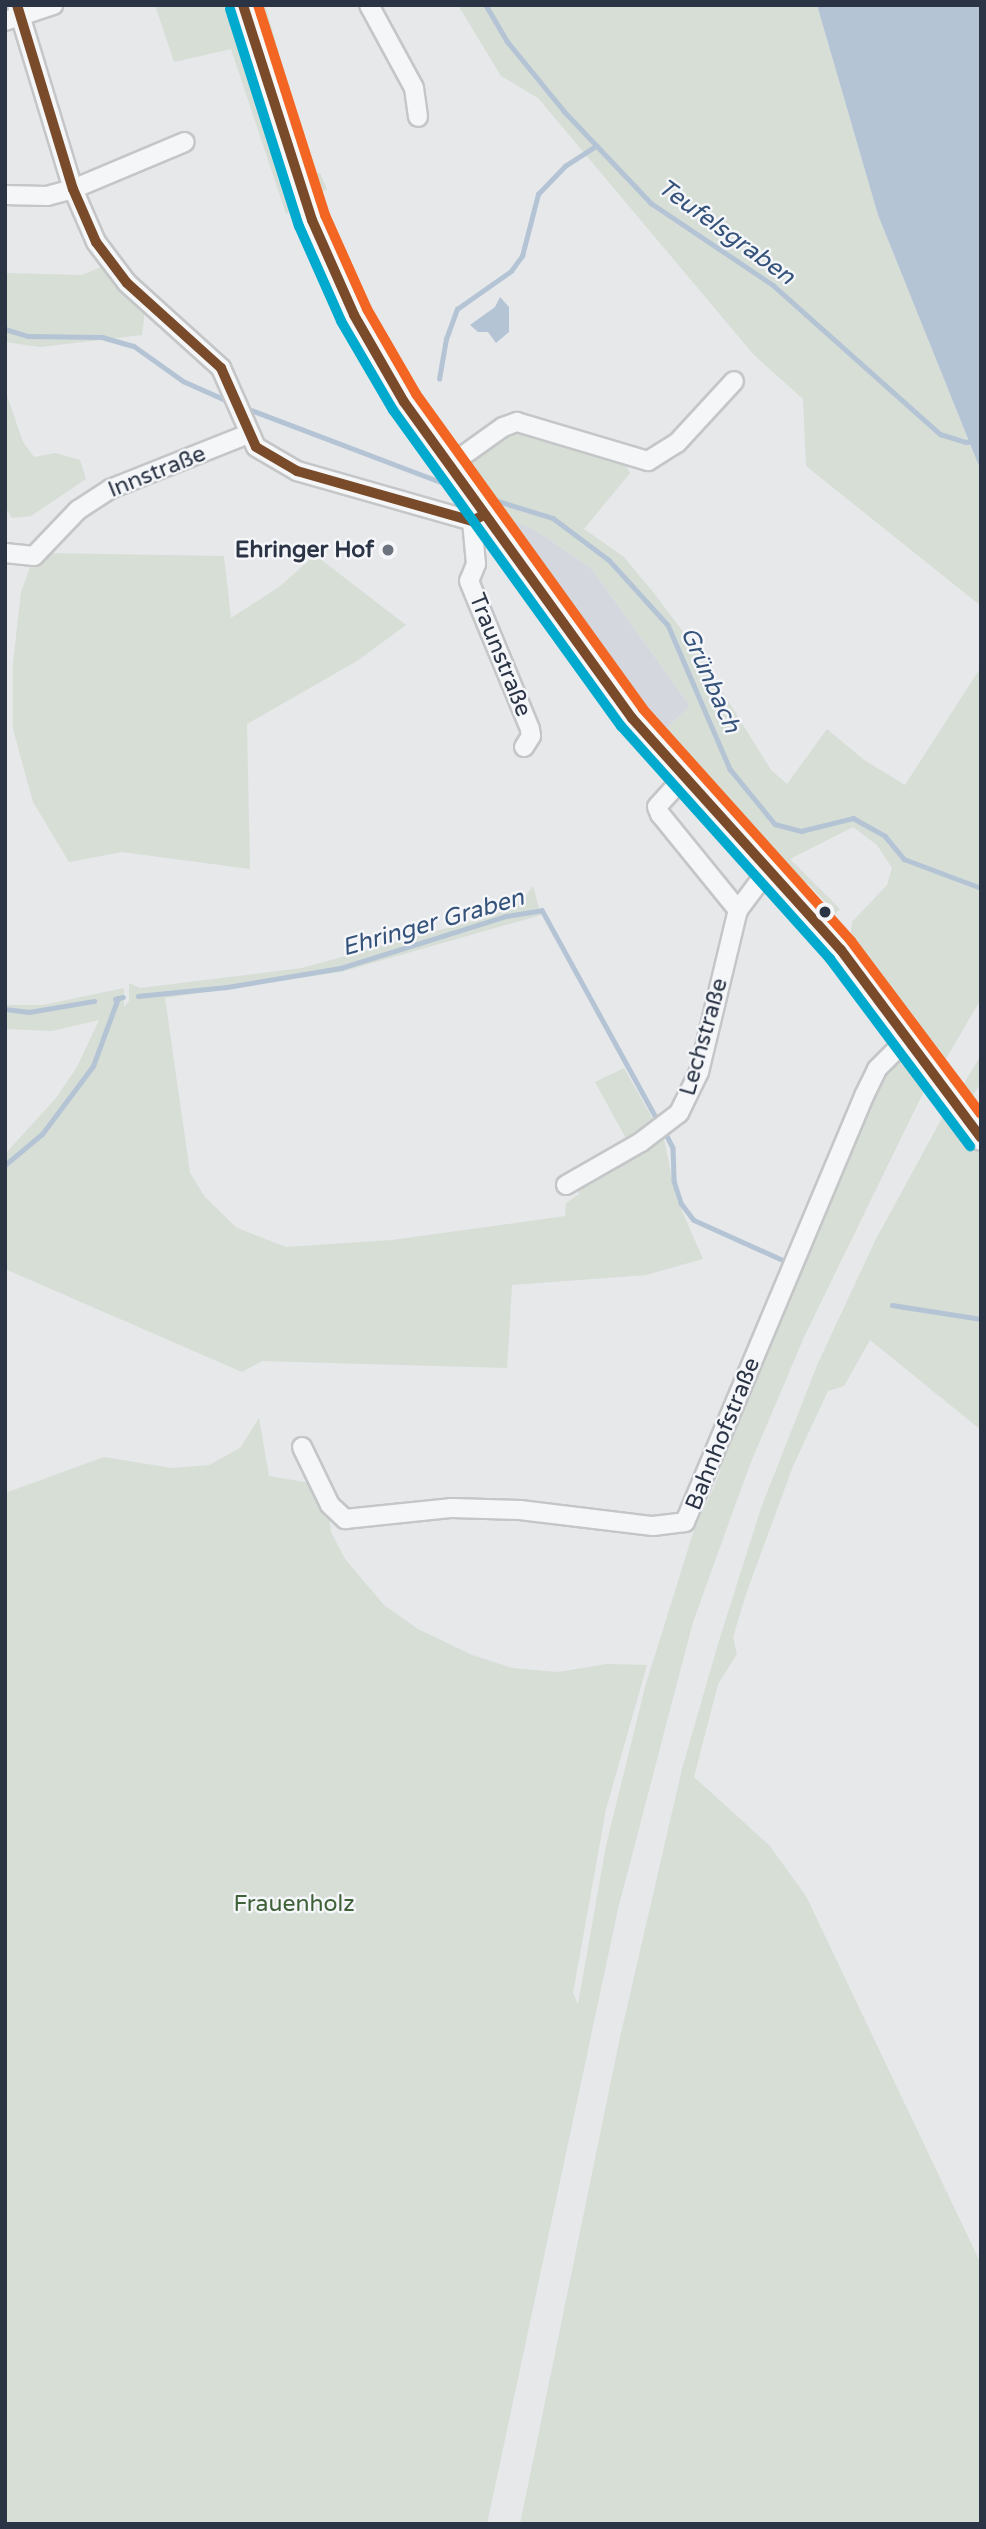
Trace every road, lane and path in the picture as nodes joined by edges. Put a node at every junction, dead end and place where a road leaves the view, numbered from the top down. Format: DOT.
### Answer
graph roads {
  1 [pos="53,5"];
  2 [pos="243,5"];
  3 [pos="369,5"];
  4 [pos="14,14"];
  5 [pos="418,117"];
  6 [pos="185,142"];
  7 [pos="73,189"];
  8 [pos="5,195"];
  9 [pos="734,381"];
  10 [pos="247,434"];
  11 [pos="450,471"];
  12 [pos="477,515"];
  13 [pos="5,553"];
  14 [pos="524,747"];
  15 [pos="674,788"];
  16 [pos="768,870"];
  17 [pos="738,910"];
  18 [pos="908,1038"];
  19 [pos="981,1138"];
  20 [pos="566,1185"];
  21 [pos="302,1447"];
  1 -- 4 [label="street"];
  2 -- 11 [label="main road"];
  3 -- 5 [label="street"];
  4 -- 7 [label="street"];
  6 -- 7 [label="street"];
  7 -- 8 [label="street"];
  7 -- 10 [label="street"];
  9 -- 11 [label="street"];
  10 -- 12 [label="street"];
  10 -- 13 [label="street, Innstraße"];
  11 -- 12 [label="main road"];
  12 -- 14 [label="street, Traunstraße"];
  12 -- 16 [label="main road"];
  15 -- 17 [label="street"];
  16 -- 17 [label="street, Lechstraße"];
  16 -- 18 [label="main road"];
  17 -- 20 [label="street, Lechstraße"];
  18 -- 19 [label="main road"];
  18 -- 21 [label="street, Bahnhofstraße"];
}
